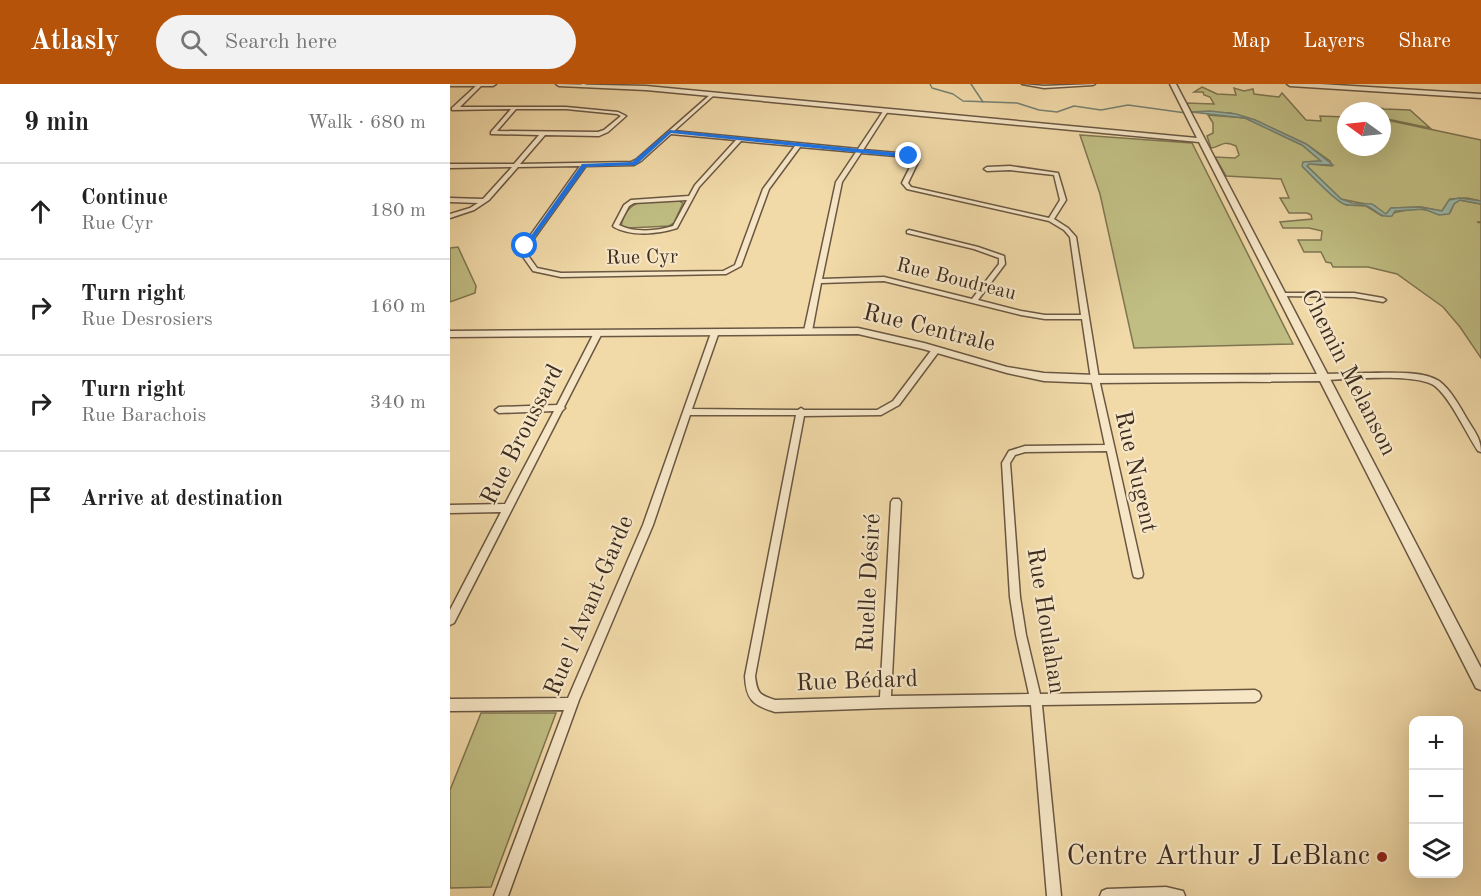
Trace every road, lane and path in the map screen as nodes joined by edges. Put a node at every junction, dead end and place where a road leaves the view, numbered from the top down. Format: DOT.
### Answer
graph roads {
  1 [pos="450,84"];
  2 [pos="481,84"];
  3 [pos="493,84"];
  4 [pos="559,84"];
  5 [pos="583,84"];
  6 [pos="589,84"];
  7 [pos="1024,84"];
  8 [pos="1093,84"];
  9 [pos="1173,84"];
  10 [pos="1290,84"];
  11 [pos="1330,85"];
  12 [pos="711,94"];
  13 [pos="1481,96"];
  14 [pos="515,108"];
  15 [pos="452,110"];
  16 [pos="886,111"];
  17 [pos="670,132"];
  18 [pos="542,135"];
  19 [pos="740,139"];
  20 [pos="1201,140"];
  21 [pos="799,145"];
  22 [pos="859,151"];
  23 [pos="516,165"];
  24 [pos="584,165"];
  25 [pos="450,166"];
  26 [pos="987,169"];
  27 [pos="690,198"];
  28 [pos="450,200"];
  29 [pos="484,201"];
  30 [pos="450,216"];
  31 [pos="1051,220"];
  32 [pos="909,232"];
  33 [pos="818,280"];
  34 [pos="1282,295"];
  35 [pos="975,300"];
  36 [pos="1383,300"];
  37 [pos="1085,317"];
  38 [pos="808,330"];
  39 [pos="715,332"];
  40 [pos="598,333"];
  41 [pos="450,334"];
  42 [pos="936,350"];
  43 [pos="1325,377"];
  44 [pos="1095,379"];
  45 [pos="561,408"];
  46 [pos="499,410"];
  47 [pos="801,411"];
  48 [pos="688,412"];
  49 [pos="1110,448"];
  50 [pos="1481,449"];
  51 [pos="896,502"];
  52 [pos="509,508"];
  53 [pos="450,509"];
  54 [pos="1138,574"];
  55 [pos="450,620"];
  56 [pos="1477,667"];
  57 [pos="1481,684"];
  58 [pos="1255,696"];
  59 [pos="1036,699"];
  60 [pos="885,702"];
  61 [pos="572,704"];
  62 [pos="450,705"];
  63 [pos="501,896"];
  64 [pos="1054,896"];
  65 [pos="1107,896"];
  66 [pos="1178,896"];
  1 -- 2 [label="street"];
  2 -- 3 [label="street"];
  2 -- 15 [label="street"];
  4 -- 5 [label="street"];
  5 -- 6 [label="street"];
  6 -- 12 [label="street"];
  7 -- 8 [label="street"];
  9 -- 20 [label="street, Chemin Melanson"];
  10 -- 11 [label="street"];
  11 -- 13 [label="street"];
  12 -- 16 [label="street"];
  12 -- 17 [label="street"];
  14 -- 15 [label="street"];
  14 -- 18 [label="street"];
  14 -- 18 [label="street"];
  16 -- 20 [label="street"];
  16 -- 22 [label="street"];
  17 -- 19 [label="street"];
  17 -- 24 [label="street"];
  18 -- 23 [label="street"];
  19 -- 21 [label="street"];
  19 -- 27 [label="street"];
  20 -- 34 [label="street, Chemin Melanson"];
  21 -- 22 [label="street"];
  21 -- 24 [label="street, Rue Cyr"];
  22 -- 31 [label="street"];
  22 -- 33 [label="street"];
  23 -- 24 [label="street"];
  23 -- 25 [label="street"];
  23 -- 29 [label="street"];
  26 -- 31 [label="street"];
  27 -- 27 [label="street"];
  28 -- 29 [label="street"];
  29 -- 30 [label="street"];
  31 -- 37 [label="street, Rue Nugent"];
  32 -- 35 [label="street"];
  33 -- 35 [label="street, Rue Boudreau"];
  33 -- 38 [label="street"];
  34 -- 36 [label="street"];
  34 -- 43 [label="street, Chemin Melanson"];
  35 -- 37 [label="street, Rue Boudreau"];
  37 -- 44 [label="street, Rue Nugent"];
  38 -- 39 [label="street, Rue Centrale"];
  38 -- 42 [label="street, Rue Centrale"];
  39 -- 40 [label="street, Rue Centrale"];
  39 -- 48 [label="street, Rue l'Avant-Garde"];
  40 -- 41 [label="street, Rue Centrale"];
  40 -- 45 [label="street, Rue Broussard"];
  42 -- 44 [label="street, Rue Centrale"];
  42 -- 47 [label="street"];
  43 -- 44 [label="street, Rue Centrale"];
  43 -- 50 [label="street"];
  43 -- 56 [label="street, Chemin Melanson"];
  44 -- 49 [label="street, Rue Nugent"];
  45 -- 46 [label="street"];
  45 -- 52 [label="street, Rue Broussard"];
  47 -- 48 [label="street"];
  47 -- 60 [label="street, Rue Bédard"];
  48 -- 61 [label="street, Rue l'Avant-Garde"];
  49 -- 54 [label="street, Rue Nugent"];
  49 -- 59 [label="street, Rue Houlahan"];
  51 -- 60 [label="street, Ruelle Désiré"];
  52 -- 53 [label="street"];
  52 -- 55 [label="street, Rue Broussard"];
  56 -- 57 [label="street, Chemin Melanson"];
  58 -- 59 [label="street, Rue Bédard"];
  59 -- 60 [label="street, Rue Bédard"];
  59 -- 64 [label="street, Rue Houlahan"];
  61 -- 62 [label="street"];
  61 -- 63 [label="street, Rue l'Avant-Garde"];
  65 -- 66 [label="street"];
}
